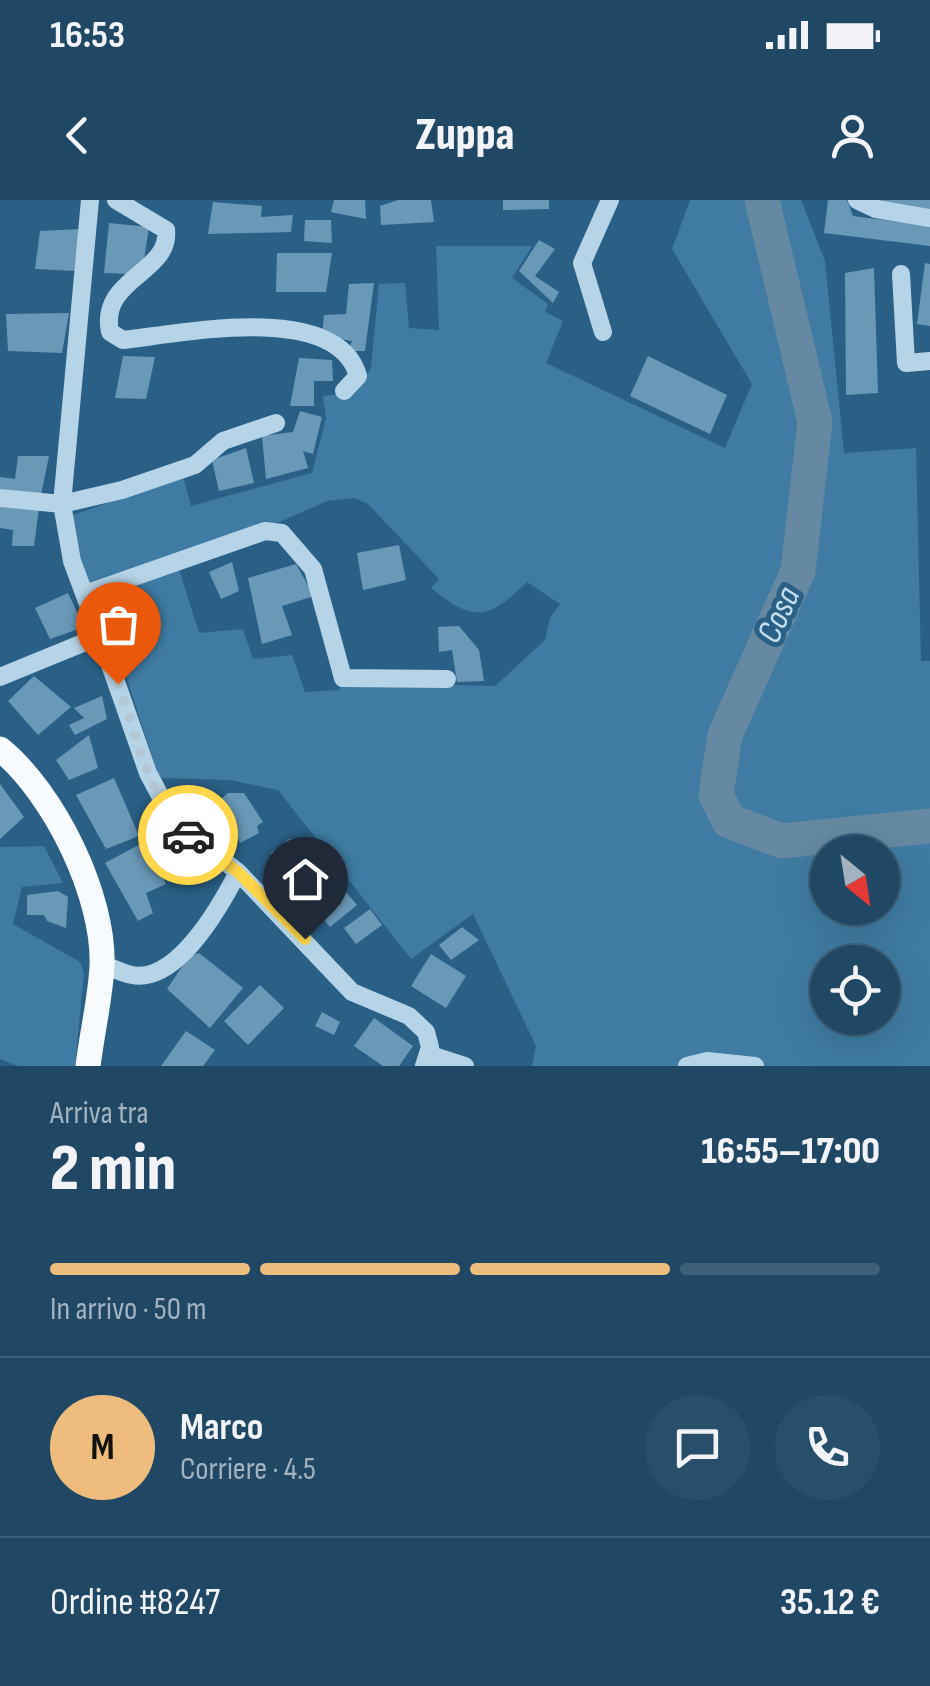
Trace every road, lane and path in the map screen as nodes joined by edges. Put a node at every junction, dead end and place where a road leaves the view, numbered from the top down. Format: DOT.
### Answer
graph roads {
  1 [pos="90,200"];
  2 [pos="116,200"];
  3 [pos="610,200"];
  4 [pos="857,200"];
  5 [pos="930,218"];
  6 [pos="901,274"];
  7 [pos="603,332"];
  8 [pos="930,361"];
  9 [pos="344,391"];
  10 [pos="276,423"];
  11 [pos="0,498"];
  12 [pos="62,504"];
  13 [pos="84,594"];
  14 [pos="100,636"];
  15 [pos="0,678"];
  16 [pos="447,678"];
  17 [pos="0,749"];
  18 [pos="238,872"];
  19 [pos="102,964"];
  20 [pos="426,1060"];
  21 [pos="88,1066"];
  22 [pos="465,1066"];
  23 [pos="688,1066"];
  24 [pos="755,1066"];
  1 -- 12 [label="street"];
  2 -- 9 [label="street"];
  3 -- 7 [label="street"];
  4 -- 5 [label="street"];
  6 -- 8 [label="street"];
  10 -- 12 [label="street"];
  11 -- 12 [label="street"];
  12 -- 13 [label="street"];
  13 -- 14 [label="street"];
  13 -- 16 [label="street"];
  14 -- 15 [label="street"];
  14 -- 18 [label="street"];
  17 -- 19 [label="main road"];
  18 -- 19 [label="street"];
  18 -- 20 [label="street"];
  19 -- 21 [label="main road"];
  20 -- 22 [label="street"];
  23 -- 24 [label="street"];
}
